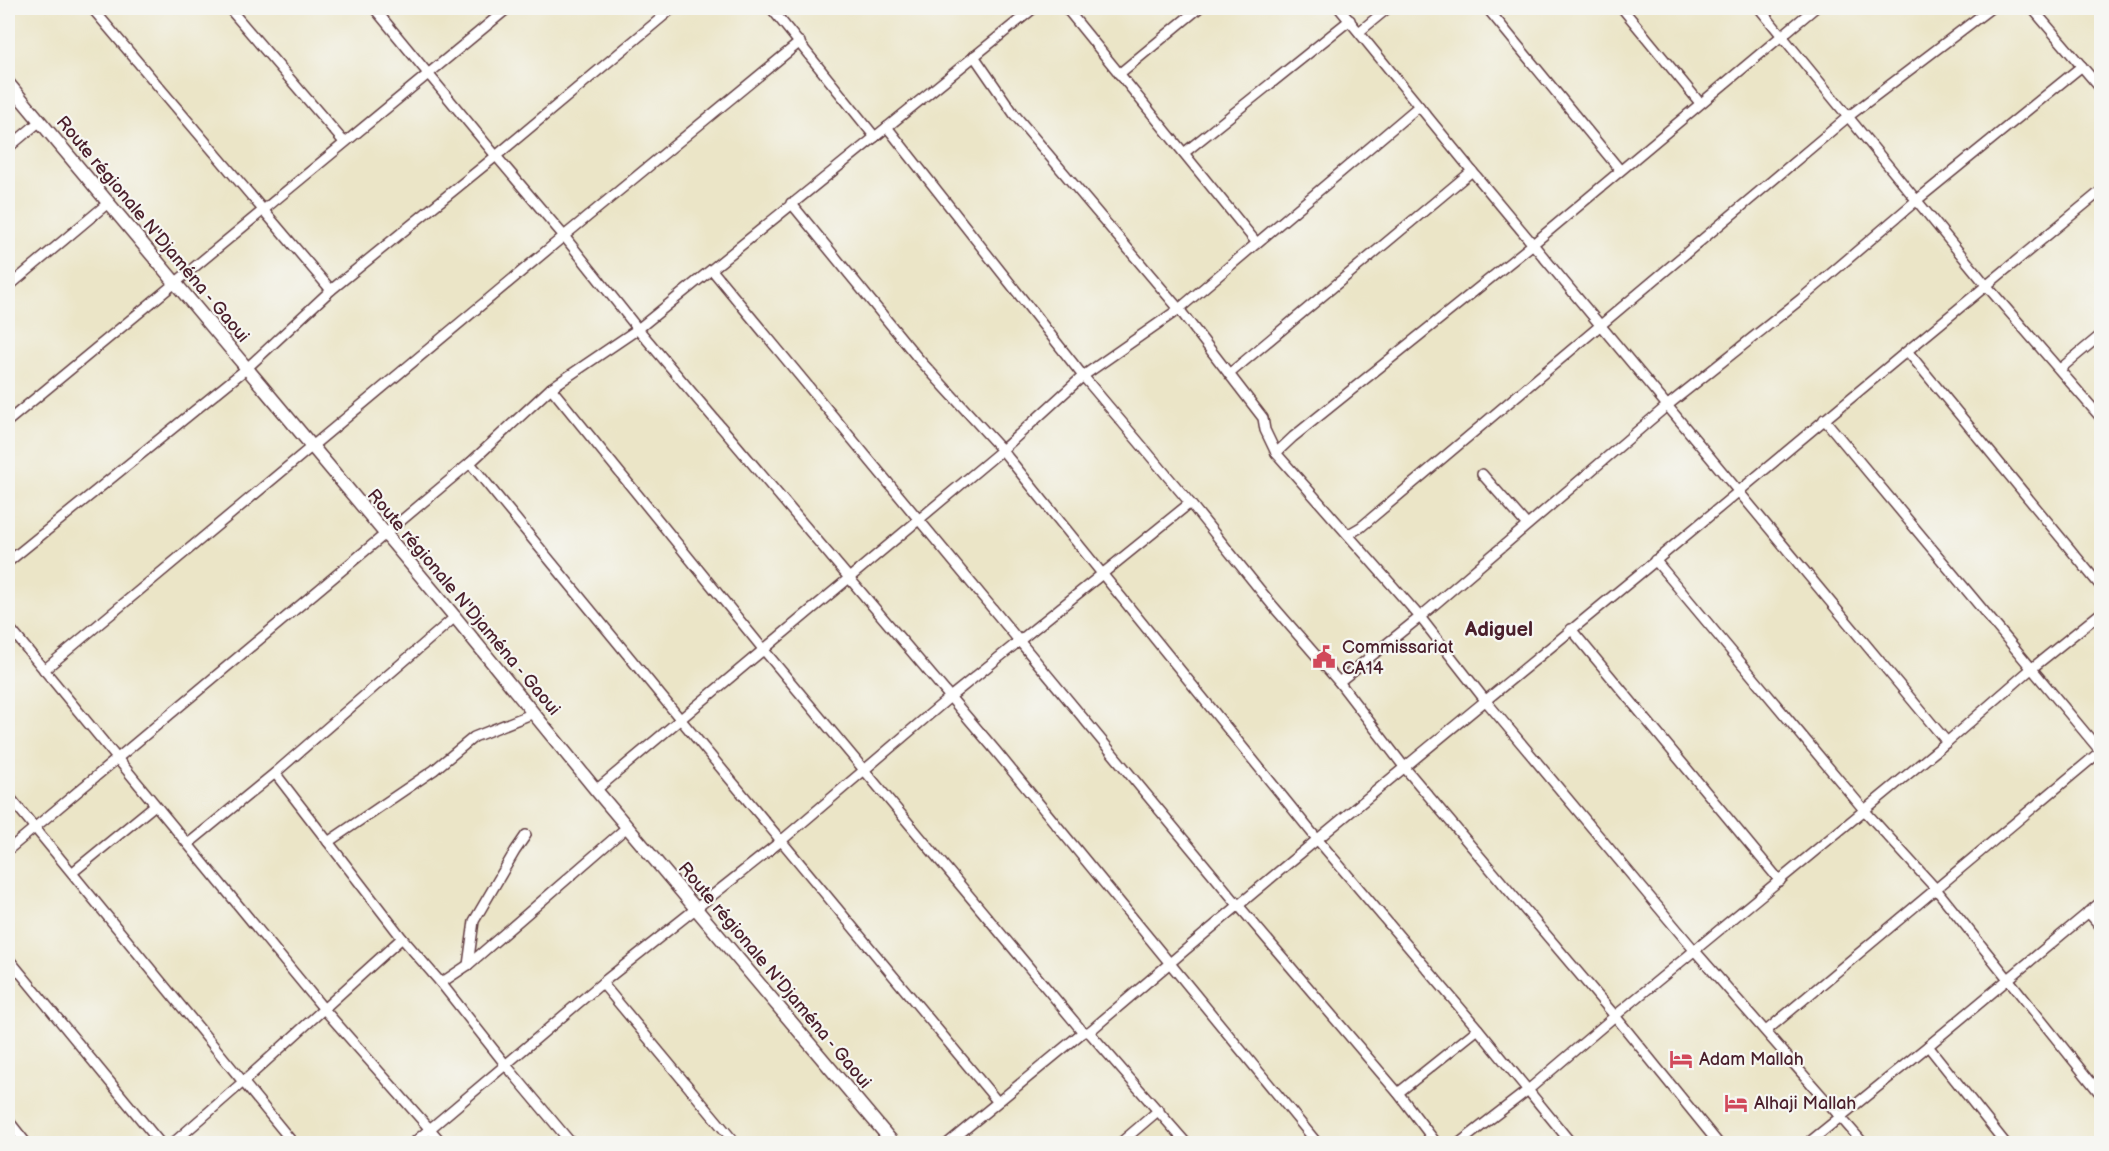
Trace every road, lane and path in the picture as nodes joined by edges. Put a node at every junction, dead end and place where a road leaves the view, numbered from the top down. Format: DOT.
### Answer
graph roads {
  1 [pos="92,8"];
  2 [pos="229,8"];
  3 [pos="374,8"];
  4 [pos="489,8"];
  5 [pos="508,8"];
  6 [pos="673,8"];
  7 [pos="771,8"];
  8 [pos="1034,8"];
  9 [pos="1066,8"];
  10 [pos="1199,8"];
  11 [pos="1339,8"];
  12 [pos="1388,8"];
  13 [pos="1487,8"];
  14 [pos="1622,8"];
  15 [pos="1759,8"];
  16 [pos="1815,8"];
  17 [pos="1991,8"];
  18 [pos="2032,8"];
  19 [pos="497,17"];
  20 [pos="1350,20"];
  21 [pos="1359,32"];
  22 [pos="1783,35"];
  23 [pos="800,42"];
  24 [pos="974,56"];
  25 [pos="2082,66"];
  26 [pos="427,73"];
  27 [pos="1119,74"];
  28 [pos="8,83"];
  29 [pos="2102,90"];
  30 [pos="1700,103"];
  31 [pos="1419,106"];
  32 [pos="1849,116"];
  33 [pos="39,122"];
  34 [pos="887,127"];
  35 [pos="875,137"];
  36 [pos="344,142"];
  37 [pos="8,148"];
  38 [pos="1184,153"];
  39 [pos="496,156"];
  40 [pos="1620,170"];
  41 [pos="1472,171"];
  42 [pos="2102,190"];
  43 [pos="1917,200"];
  44 [pos="108,203"];
  45 [pos="791,203"];
  46 [pos="262,209"];
  47 [pos="564,236"];
  48 [pos="1256,242"];
  49 [pos="1533,244"];
  50 [pos="712,270"];
  51 [pos="174,281"];
  52 [pos="1986,285"];
  53 [pos="8,287"];
  54 [pos="331,290"];
  55 [pos="1179,309"];
  56 [pos="1602,326"];
  57 [pos="638,329"];
  58 [pos="2102,334"];
  59 [pos="1908,352"];
  60 [pos="246,369"];
  61 [pos="2060,369"];
  62 [pos="1229,374"];
  63 [pos="1083,376"];
  64 [pos="551,388"];
  65 [pos="1668,405"];
  66 [pos="1824,419"];
  67 [pos="2102,419"];
  68 [pos="8,421"];
  69 [pos="312,447"];
  70 [pos="1002,450"];
  71 [pos="1276,453"];
  72 [pos="470,463"];
  73 [pos="1482,474"];
  74 [pos="1738,491"];
  75 [pos="1190,503"];
  76 [pos="917,520"];
  77 [pos="1527,525"];
  78 [pos="385,534"];
  79 [pos="1349,534"];
  80 [pos="1655,560"];
  81 [pos="8,562"];
  82 [pos="1101,573"];
  83 [pos="850,578"];
  84 [pos="2102,588"];
  85 [pos="2102,612"];
  86 [pos="1420,616"];
  87 [pos="455,617"];
  88 [pos="8,626"];
  89 [pos="1571,629"];
  90 [pos="1019,642"];
  91 [pos="763,649"];
  92 [pos="2031,669"];
  93 [pos="44,670"];
  94 [pos="1339,682"];
  95 [pos="950,697"];
  96 [pos="1485,700"];
  97 [pos="534,713"];
  98 [pos="681,720"];
  99 [pos="1947,742"];
  100 [pos="2101,751"];
  101 [pos="118,759"];
  102 [pos="1406,768"];
  103 [pos="865,770"];
  104 [pos="275,773"];
  105 [pos="596,790"];
  106 [pos="8,795"];
  107 [pos="156,805"];
  108 [pos="1865,811"];
  109 [pos="627,827"];
  110 [pos="35,828"];
  111 [pos="526,835"];
  112 [pos="1317,839"];
  113 [pos="781,841"];
  114 [pos="328,842"];
  115 [pos="188,844"];
  116 [pos="8,850"];
  117 [pos="72,872"];
  118 [pos="1780,880"];
  119 [pos="1936,889"];
  120 [pos="2102,901"];
  121 [pos="1238,905"];
  122 [pos="696,908"];
  123 [pos="2088,912"];
  124 [pos="2102,928"];
  125 [pos="402,938"];
  126 [pos="1695,951"];
  127 [pos="8,958"];
  128 [pos="1168,964"];
  129 [pos="468,965"];
  130 [pos="2008,980"];
  131 [pos="441,983"];
  132 [pos="602,983"];
  133 [pos="323,1008"];
  134 [pos="1615,1016"];
  135 [pos="1478,1029"];
  136 [pos="1766,1031"];
  137 [pos="1086,1032"];
  138 [pos="1928,1046"];
  139 [pos="505,1064"];
  140 [pos="243,1082"];
  141 [pos="1528,1090"];
  142 [pos="1398,1093"];
  143 [pos="2102,1096"];
  144 [pos="997,1101"];
  145 [pos="1159,1110"];
  146 [pos="1841,1116"];
  147 [pos="8,1120"];
  148 [pos="431,1129"];
  149 [pos="27,1143"];
  150 [pos="161,1143"];
  151 [pos="172,1143"];
  152 [pos="294,1143"];
  153 [pos="412,1143"];
  154 [pos="443,1143"];
  155 [pos="572,1143"];
  156 [pos="736,1143"];
  157 [pos="894,1143"];
  158 [pos="947,1143"];
  159 [pos="1119,1143"];
  160 [pos="1187,1143"];
  161 [pos="1318,1143"];
  162 [pos="1437,1143"];
  163 [pos="1458,1143"];
  164 [pos="1572,1143"];
  165 [pos="1719,1143"];
  166 [pos="1807,1143"];
  167 [pos="1864,1143"];
  168 [pos="2006,1143"];
  1 -- 46 [label="street"];
  2 -- 36 [label="street"];
  3 -- 26 [label="street"];
  4 -- 19 [label="street"];
  5 -- 19 [label="street"];
  6 -- 39 [label="street"];
  7 -- 23 [label="street"];
  8 -- 24 [label="street"];
  9 -- 27 [label="street"];
  10 -- 27 [label="street"];
  11 -- 20 [label="street"];
  12 -- 21 [label="street"];
  13 -- 40 [label="street"];
  14 -- 30 [label="street"];
  15 -- 22 [label="street"];
  16 -- 22 [label="street"];
  17 -- 32 [label="street"];
  18 -- 25 [label="street"];
  19 -- 26 [label="street"];
  20 -- 21 [label="street"];
  20 -- 38 [label="street"];
  21 -- 31 [label="street"];
  22 -- 30 [label="street"];
  22 -- 32 [label="street"];
  23 -- 35 [label="street"];
  23 -- 47 [label="street"];
  24 -- 34 [label="street"];
  24 -- 55 [label="street"];
  25 -- 29 [label="street"];
  25 -- 43 [label="street"];
  26 -- 36 [label="street"];
  26 -- 39 [label="street"];
  27 -- 38 [label="street"];
  28 -- 33 [label="street, Route régionale N'Djaména - Gaoui"];
  30 -- 40 [label="street"];
  31 -- 41 [label="street"];
  31 -- 48 [label="street"];
  32 -- 43 [label="street"];
  32 -- 56 [label="street"];
  33 -- 37 [label="street"];
  33 -- 44 [label="street, Route régionale N'Djaména - Gaoui"];
  34 -- 35 [label="street"];
  34 -- 63 [label="street"];
  35 -- 45 [label="street"];
  36 -- 46 [label="street"];
  38 -- 48 [label="street"];
  39 -- 47 [label="street"];
  39 -- 54 [label="street"];
  40 -- 49 [label="street"];
  41 -- 49 [label="street"];
  41 -- 62 [label="street"];
  42 -- 52 [label="street"];
  43 -- 52 [label="street"];
  43 -- 65 [label="street"];
  44 -- 51 [label="street, Route régionale N'Djaména - Gaoui"];
  44 -- 53 [label="street"];
  45 -- 50 [label="street"];
  45 -- 70 [label="street"];
  46 -- 51 [label="street"];
  46 -- 54 [label="street"];
  47 -- 57 [label="street"];
  47 -- 69 [label="street"];
  48 -- 55 [label="street"];
  49 -- 56 [label="street"];
  49 -- 71 [label="street"];
  50 -- 57 [label="street"];
  50 -- 76 [label="street"];
  51 -- 60 [label="street, Route régionale N'Djaména - Gaoui"];
  51 -- 68 [label="street"];
  52 -- 59 [label="street"];
  52 -- 61 [label="street"];
  54 -- 60 [label="street"];
  55 -- 62 [label="street"];
  55 -- 63 [label="street"];
  56 -- 65 [label="street"];
  56 -- 79 [label="street"];
  57 -- 64 [label="street"];
  57 -- 83 [label="street"];
  58 -- 61 [label="street"];
  59 -- 66 [label="street"];
  59 -- 84 [label="street"];
  60 -- 69 [label="street, Route régionale N'Djaména - Gaoui"];
  60 -- 81 [label="street"];
  61 -- 67 [label="street"];
  62 -- 71 [label="street"];
  63 -- 70 [label="street"];
  63 -- 75 [label="street"];
  64 -- 72 [label="street"];
  64 -- 91 [label="street"];
  65 -- 74 [label="street"];
  65 -- 77 [label="street"];
  66 -- 74 [label="street"];
  66 -- 92 [label="street"];
  69 -- 78 [label="street, Route régionale N'Djaména - Gaoui"];
  69 -- 93 [label="street"];
  70 -- 76 [label="street"];
  70 -- 82 [label="street"];
  71 -- 79 [label="street"];
  72 -- 78 [label="street"];
  72 -- 98 [label="street"];
  73 -- 77 [label="street"];
  74 -- 80 [label="street"];
  74 -- 99 [label="street"];
  75 -- 82 [label="street"];
  75 -- 94 [label="street"];
  76 -- 83 [label="street"];
  76 -- 90 [label="street"];
  77 -- 86 [label="street"];
  78 -- 87 [label="street, Route régionale N'Djaména - Gaoui"];
  78 -- 101 [label="street"];
  79 -- 86 [label="street"];
  80 -- 89 [label="street"];
  80 -- 108 [label="street"];
  82 -- 90 [label="street"];
  82 -- 112 [label="street"];
  83 -- 91 [label="street"];
  83 -- 95 [label="street"];
  85 -- 92 [label="street"];
  86 -- 94 [label="street"];
  86 -- 96 [label="street"];
  87 -- 97 [label="street, Route régionale N'Djaména - Gaoui"];
  87 -- 104 [label="street"];
  88 -- 93 [label="street"];
  89 -- 96 [label="street"];
  89 -- 118 [label="street"];
  90 -- 95 [label="street"];
  90 -- 121 [label="street"];
  91 -- 98 [label="street"];
  91 -- 103 [label="street"];
  92 -- 99 [label="street"];
  92 -- 100 [label="street"];
  93 -- 101 [label="street"];
  94 -- 102 [label="street"];
  95 -- 103 [label="street"];
  95 -- 128 [label="street"];
  96 -- 102 [label="street"];
  96 -- 126 [label="street"];
  97 -- 105 [label="street, Route régionale N'Djaména - Gaoui"];
  97 -- 114 [label="street"];
  98 -- 105 [label="street"];
  98 -- 113 [label="street"];
  99 -- 108 [label="street"];
  100 -- 119 [label="street"];
  101 -- 107 [label="street"];
  101 -- 110 [label="street"];
  102 -- 112 [label="street"];
  102 -- 134 [label="street"];
  103 -- 113 [label="street"];
  103 -- 137 [label="street"];
  104 -- 114 [label="street"];
  104 -- 115 [label="street"];
  105 -- 109 [label="street, Route régionale N'Djaména - Gaoui"];
  106 -- 110 [label="street"];
  107 -- 115 [label="street"];
  107 -- 117 [label="street"];
  108 -- 118 [label="street"];
  108 -- 119 [label="street"];
  109 -- 122 [label="street, Route régionale N'Djaména - Gaoui"];
  109 -- 129 [label="street"];
  110 -- 116 [label="street"];
  110 -- 117 [label="street"];
  111 -- 129 [label="street"];
  112 -- 121 [label="street"];
  112 -- 135 [label="street"];
  113 -- 122 [label="street"];
  113 -- 144 [label="street"];
  114 -- 125 [label="street"];
  115 -- 133 [label="street"];
  117 -- 140 [label="street"];
  118 -- 126 [label="street"];
  119 -- 130 [label="street"];
  119 -- 136 [label="street"];
  120 -- 123 [label="street"];
  121 -- 128 [label="street"];
  121 -- 142 [label="street"];
  122 -- 132 [label="street"];
  122 -- 157 [label="street, Route régionale N'Djaména - Gaoui"];
  123 -- 124 [label="street"];
  123 -- 130 [label="street"];
  125 -- 131 [label="street"];
  125 -- 133 [label="street"];
  126 -- 134 [label="street"];
  126 -- 136 [label="street"];
  127 -- 150 [label="street"];
  128 -- 137 [label="street"];
  128 -- 161 [label="street"];
  129 -- 131 [label="street"];
  130 -- 138 [label="street"];
  130 -- 143 [label="street"];
  131 -- 139 [label="street"];
  132 -- 139 [label="street"];
  132 -- 156 [label="street"];
  133 -- 140 [label="street"];
  133 -- 148 [label="street"];
  134 -- 141 [label="street"];
  134 -- 165 [label="street"];
  135 -- 141 [label="street"];
  135 -- 142 [label="street"];
  136 -- 146 [label="street"];
  137 -- 144 [label="street"];
  137 -- 145 [label="street"];
  138 -- 146 [label="street"];
  138 -- 168 [label="street"];
  139 -- 148 [label="street"];
  139 -- 155 [label="street"];
  140 -- 151 [label="street"];
  140 -- 152 [label="street"];
  141 -- 163 [label="street"];
  141 -- 164 [label="street"];
  142 -- 162 [label="street"];
  144 -- 158 [label="street"];
  145 -- 159 [label="street"];
  145 -- 160 [label="street"];
  146 -- 166 [label="street"];
  146 -- 167 [label="street"];
  147 -- 149 [label="street"];
  148 -- 153 [label="street"];
  148 -- 154 [label="street"];
}
